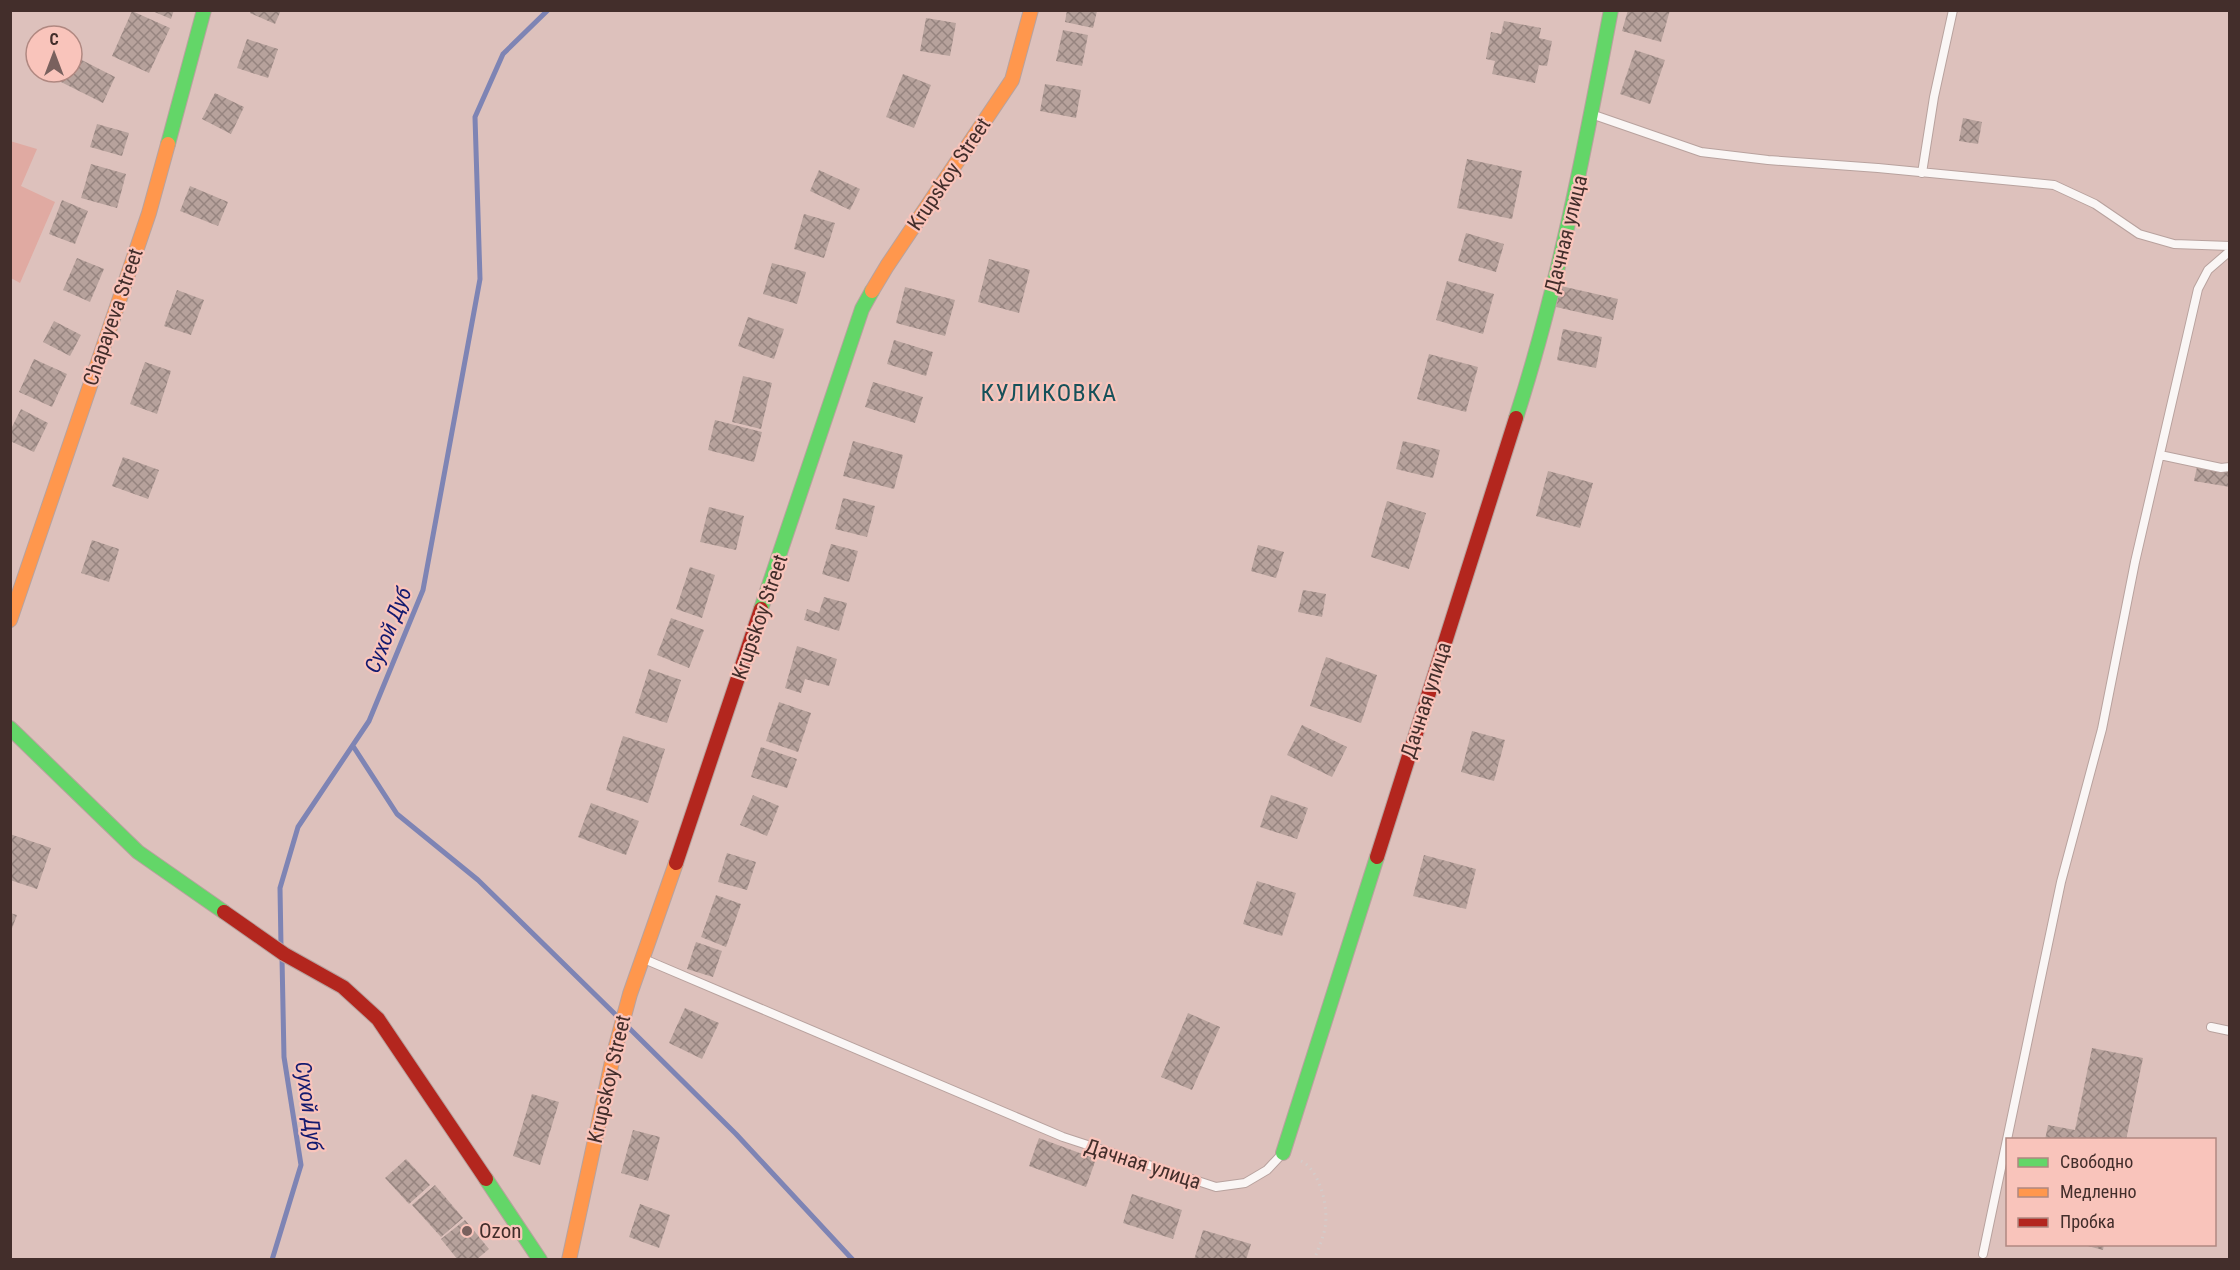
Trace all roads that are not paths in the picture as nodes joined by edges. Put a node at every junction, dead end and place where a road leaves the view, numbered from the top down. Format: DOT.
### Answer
graph roads {
  1 [pos="204,10"];
  2 [pos="1031,10"];
  3 [pos="1611,10"];
  4 [pos="1953,10"];
  5 [pos="1592,115"];
  6 [pos="1922,172"];
  7 [pos="2229,246"];
  8 [pos="2229,251"];
  9 [pos="2160,454"];
  10 [pos="2229,467"];
  11 [pos="10,620"];
  12 [pos="10,728"];
  13 [pos="642,959"];
  14 [pos="2211,1027"];
  15 [pos="2229,1031"];
  16 [pos="2007,1138"];
  17 [pos="2006,1144"];
  18 [pos="1283,1153"];
  19 [pos="1983,1254"];
  20 [pos="540,1260"];
  21 [pos="569,1260"];
  1 -- 11 [label="street, Chapayeva Street"];
  2 -- 13 [label="street, Krupskoy Street"];
  3 -- 5 [label="street, Дачная улица"];
  4 -- 6 [label="lane"];
  5 -- 6 [label="lane"];
  5 -- 18 [label="street, Дачная улица"];
  6 -- 7 [label="lane"];
  8 -- 9 [label="lane"];
  9 -- 10 [label="lane"];
  9 -- 16 [label="lane"];
  12 -- 20 [label="street"];
  13 -- 18 [label="lane, Дачная улица"];
  13 -- 21 [label="street, Krupskoy Street"];
  14 -- 15 [label="lane"];
  17 -- 19 [label="lane"];
}
